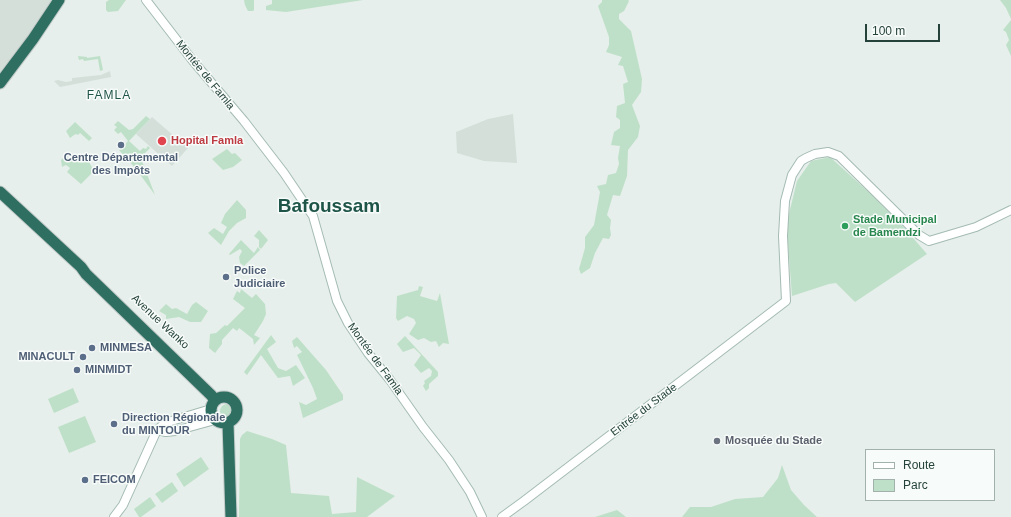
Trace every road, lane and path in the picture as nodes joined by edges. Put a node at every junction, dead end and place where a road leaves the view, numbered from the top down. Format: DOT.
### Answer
graph roads {
  1 [pos="59,0"];
  2 [pos="146,0"];
  3 [pos="0,83"];
  4 [pos="0,192"];
  5 [pos="1011,210"];
  6 [pos="215,402"];
  7 [pos="221,422"];
  8 [pos="157,430"];
  9 [pos="114,517"];
  10 [pos="225,517"];
  11 [pos="231,517"];
  12 [pos="482,517"];
  13 [pos="502,517"];
  1 -- 3 [label="highway"];
  2 -- 12 [label="street, Montée de Famla"];
  4 -- 6 [label="highway, Avenue Wanko"];
  5 -- 13 [label="street, Entrée du Stade"];
  6 -- 7 [label="highway"];
  6 -- 7 [label="highway"];
  6 -- 8 [label="street"];
  7 -- 8 [label="street"];
  7 -- 10 [label="highway"];
  7 -- 11 [label="highway"];
  8 -- 9 [label="street"];
}
